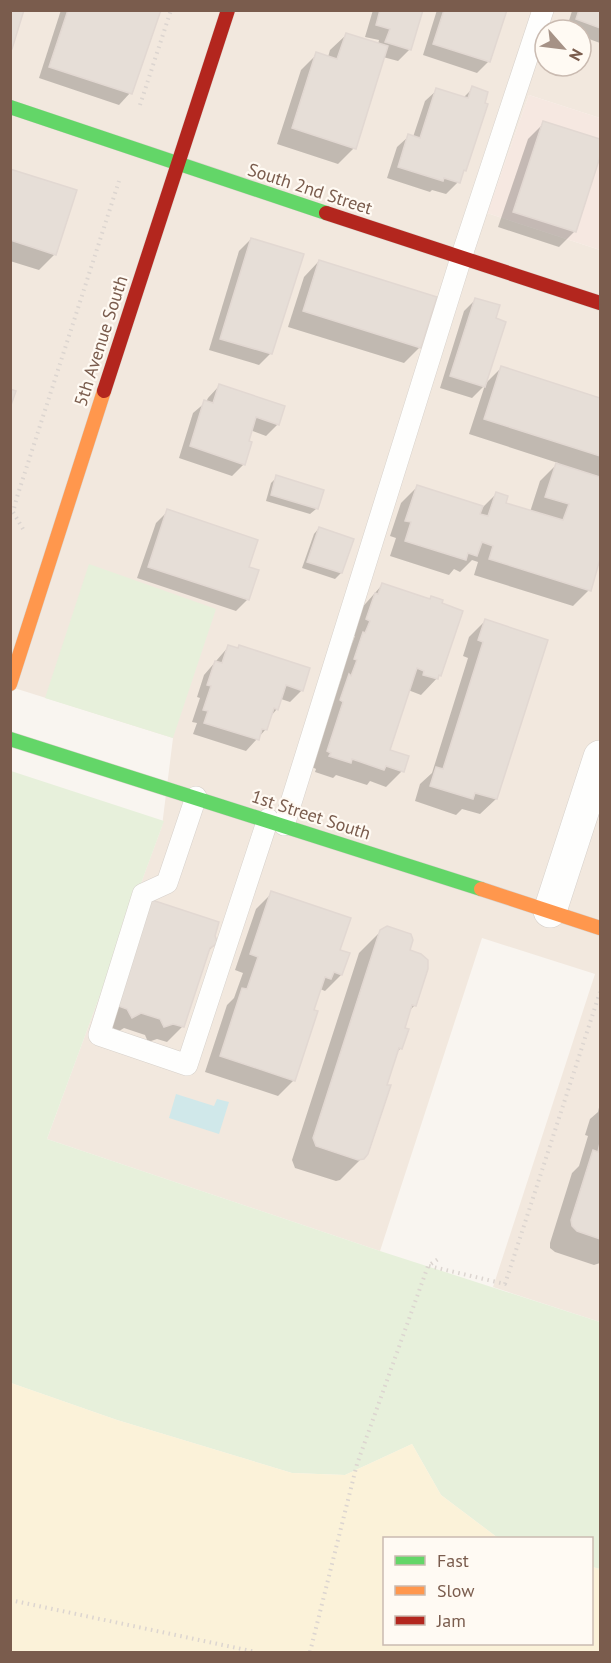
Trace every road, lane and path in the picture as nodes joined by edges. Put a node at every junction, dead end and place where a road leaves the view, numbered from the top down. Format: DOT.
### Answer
graph roads {
  1 [pos="171,10"];
  2 [pos="228,10"];
  3 [pos="543,10"];
  4 [pos="140,105"];
  5 [pos="10,106"];
  6 [pos="177,164"];
  7 [pos="120,176"];
  8 [pos="461,258"];
  9 [pos="600,303"];
  10 [pos="25,532"];
  11 [pos="10,684"];
  12 [pos="10,739"];
  13 [pos="600,757"];
  14 [pos="196,797"];
  15 [pos="276,822"];
  16 [pos="550,912"];
  17 [pos="600,928"];
  18 [pos="600,992"];
  19 [pos="441,1257"];
  20 [pos="428,1266"];
  21 [pos="10,1600"];
  22 [pos="256,1653"];
  23 [pos="310,1653"];
  1 -- 4 [label="path"];
  2 -- 6 [label="street, 5th Avenue South"];
  3 -- 8 [label="lane"];
  5 -- 6 [label="street, South 2nd Street"];
  6 -- 8 [label="street, South 2nd Street"];
  6 -- 11 [label="street, 5th Avenue South"];
  7 -- 10 [label="path"];
  8 -- 9 [label="street, South 2nd Street"];
  8 -- 15 [label="lane"];
  12 -- 14 [label="street, 1st Street South"];
  13 -- 16 [label="street"];
  14 -- 15 [label="street, 1st Street South"];
  14 -- 15 [label="lane"];
  15 -- 16 [label="street, 1st Street South"];
  16 -- 17 [label="street, 1st Street South"];
  18 -- 20 [label="path"];
  19 -- 20 [label="path"];
  20 -- 23 [label="path"];
  21 -- 22 [label="path"];
}
